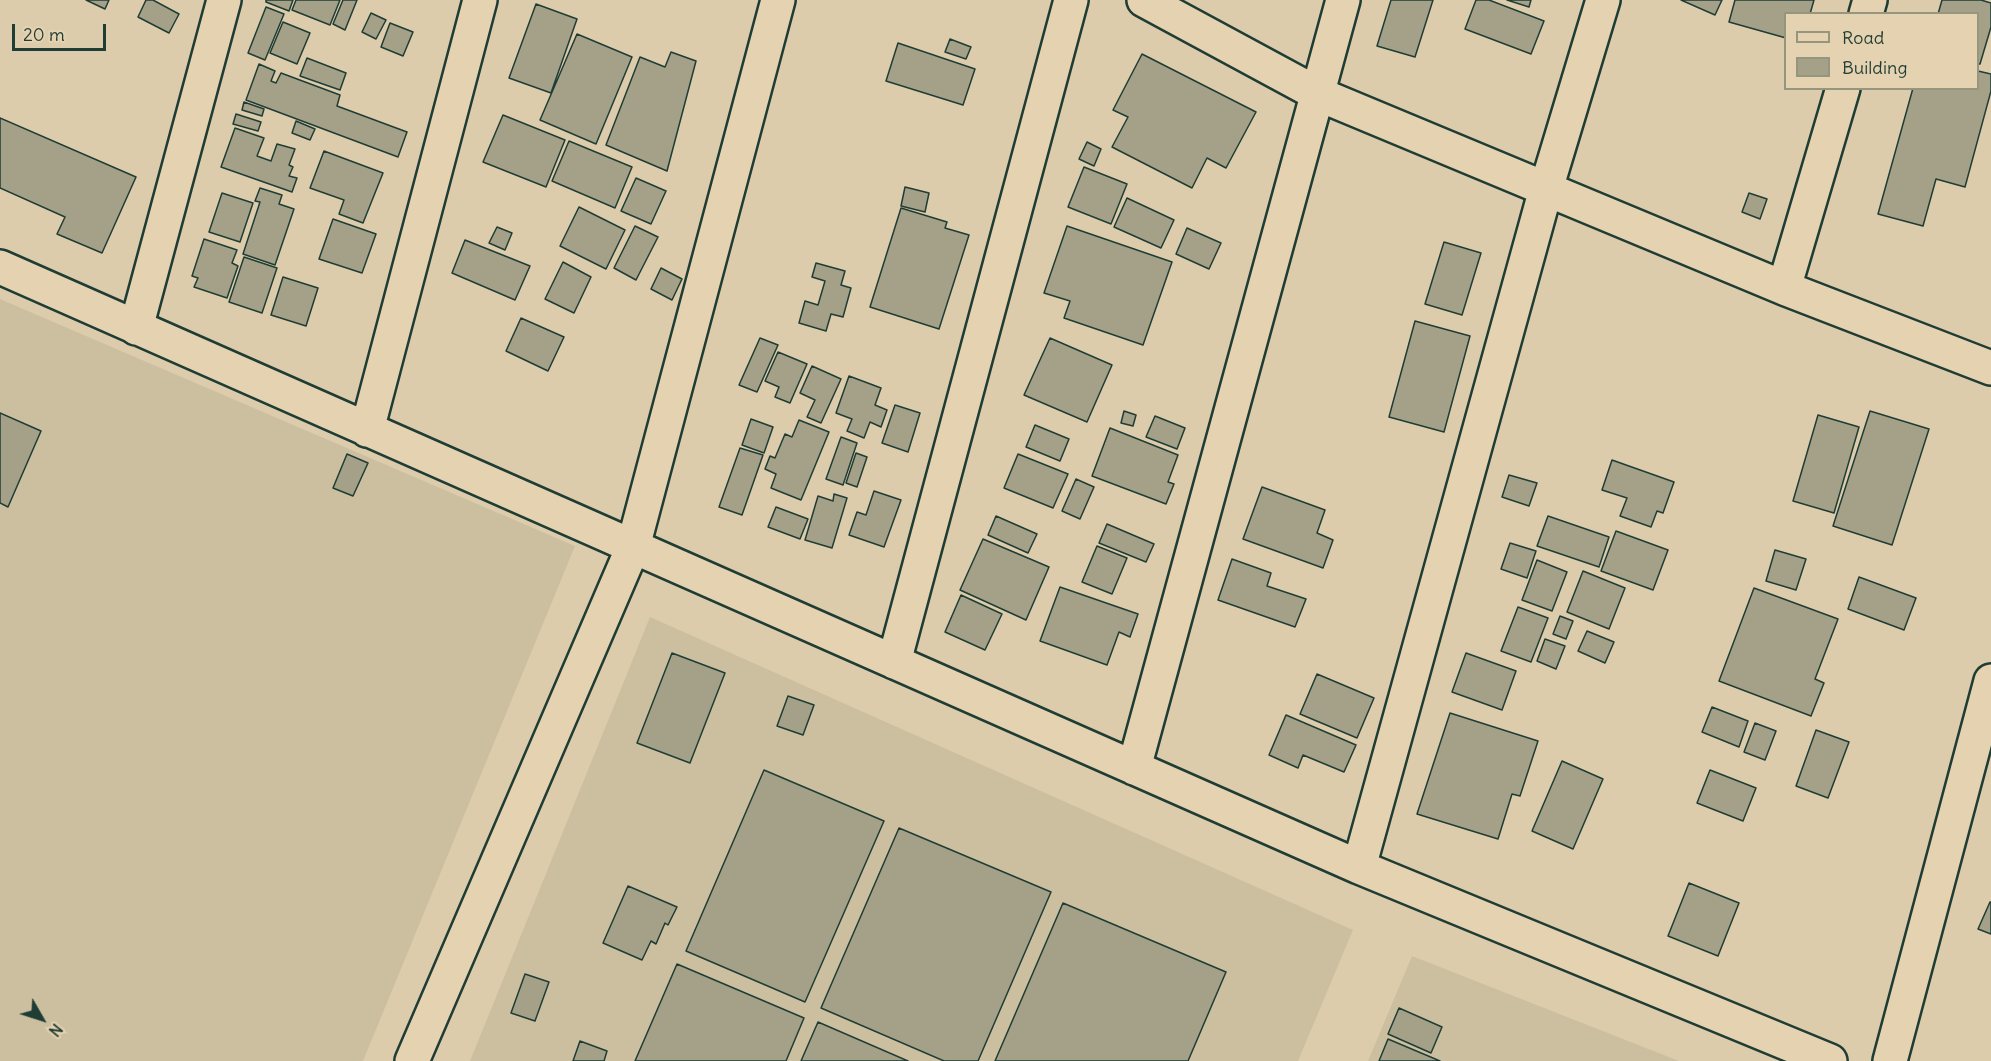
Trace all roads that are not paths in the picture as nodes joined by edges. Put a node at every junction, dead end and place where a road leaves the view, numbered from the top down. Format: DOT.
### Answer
graph roads {
  1 [pos="224,0"];
  2 [pos="480,0"];
  3 [pos="778,0"];
  4 [pos="1071,0"];
  5 [pos="1144,0"];
  6 [pos="1343,0"];
  7 [pos="1603,0"];
  8 [pos="1842,90"];
  9 [pos="1318,94"];
  10 [pos="1546,189"];
  11 [pos="0,267"];
  12 [pos="1784,288"];
  13 [pos="136,328"];
  14 [pos="1991,368"];
  15 [pos="367,430"];
  16 [pos="633,547"];
  17 [pos="894,662"];
  18 [pos="1991,681"];
  19 [pos="1134,768"];
  20 [pos="1359,867"];
  21 [pos="412,1061"];
  22 [pos="1830,1061"];
  23 [pos="1890,1061"];
  1 -- 13 [label="street"];
  2 -- 15 [label="street"];
  3 -- 16 [label="street"];
  4 -- 17 [label="street"];
  5 -- 9 [label="street"];
  6 -- 9 [label="street"];
  7 -- 10 [label="street"];
  8 -- 12 [label="street"];
  9 -- 10 [label="street"];
  9 -- 19 [label="street"];
  10 -- 12 [label="street"];
  10 -- 20 [label="street"];
  11 -- 13 [label="street"];
  12 -- 14 [label="street"];
  13 -- 15 [label="street"];
  15 -- 16 [label="street"];
  16 -- 17 [label="street"];
  16 -- 21 [label="street"];
  17 -- 19 [label="street"];
  18 -- 23 [label="street"];
  19 -- 20 [label="street"];
  20 -- 22 [label="street"];
}
